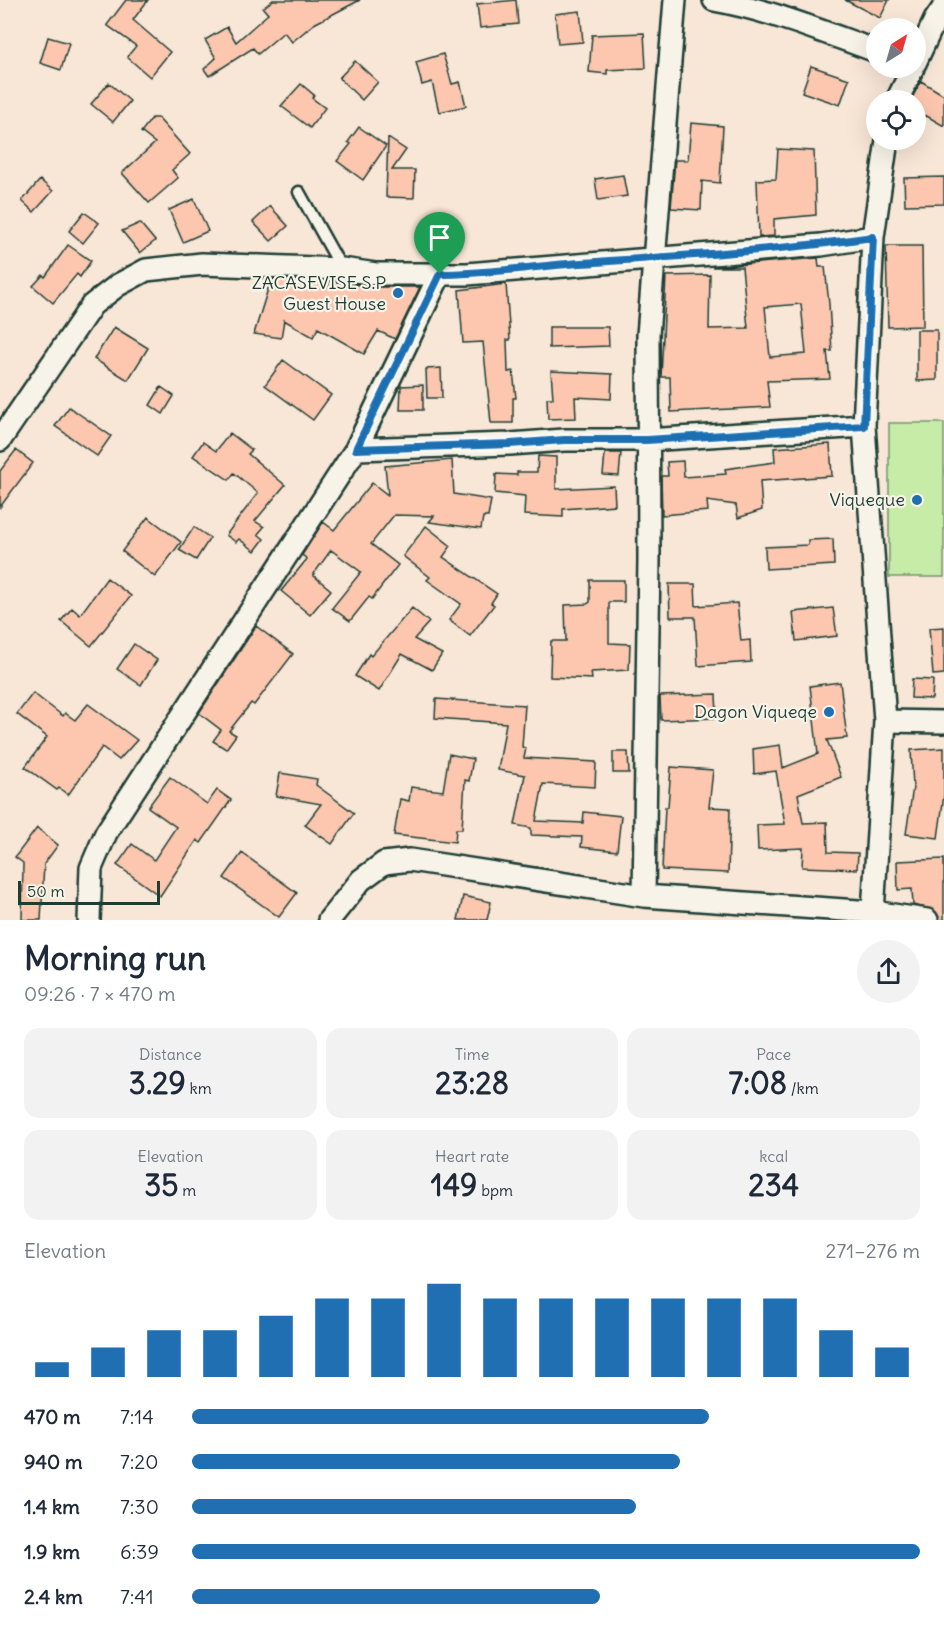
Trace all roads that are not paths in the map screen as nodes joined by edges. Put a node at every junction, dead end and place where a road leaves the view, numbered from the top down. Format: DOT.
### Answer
graph roads {
  1 [pos="675,0"];
  2 [pos="714,0"];
  3 [pos="944,7"];
  4 [pos="926,42"];
  5 [pos="866,47"];
  6 [pos="886,150"];
  7 [pos="299,192"];
  8 [pos="873,237"];
  9 [pos="653,259"];
  10 [pos="342,269"];
  11 [pos="440,274"];
  12 [pos="864,426"];
  13 [pos="0,440"];
  14 [pos="647,440"];
  15 [pos="356,449"];
  16 [pos="885,721"];
  17 [pos="944,722"];
  18 [pos="644,896"];
  19 [pos="873,912"];
  20 [pos="89,920"];
  21 [pos="329,920"];
  22 [pos="927,920"];
  1 -- 9 [label="street"];
  2 -- 5 [label="street"];
  3 -- 4 [label="street"];
  6 -- 8 [label="street"];
  7 -- 10 [label="lane"];
  8 -- 9 [label="street"];
  8 -- 12 [label="street"];
  9 -- 11 [label="street"];
  9 -- 14 [label="street"];
  10 -- 11 [label="street"];
  10 -- 13 [label="street"];
  11 -- 15 [label="street"];
  12 -- 14 [label="street"];
  12 -- 16 [label="street"];
  14 -- 15 [label="street"];
  14 -- 18 [label="street"];
  15 -- 20 [label="street"];
  16 -- 17 [label="street"];
  16 -- 19 [label="street"];
  18 -- 19 [label="street"];
  18 -- 21 [label="street"];
  19 -- 22 [label="street"];
}
